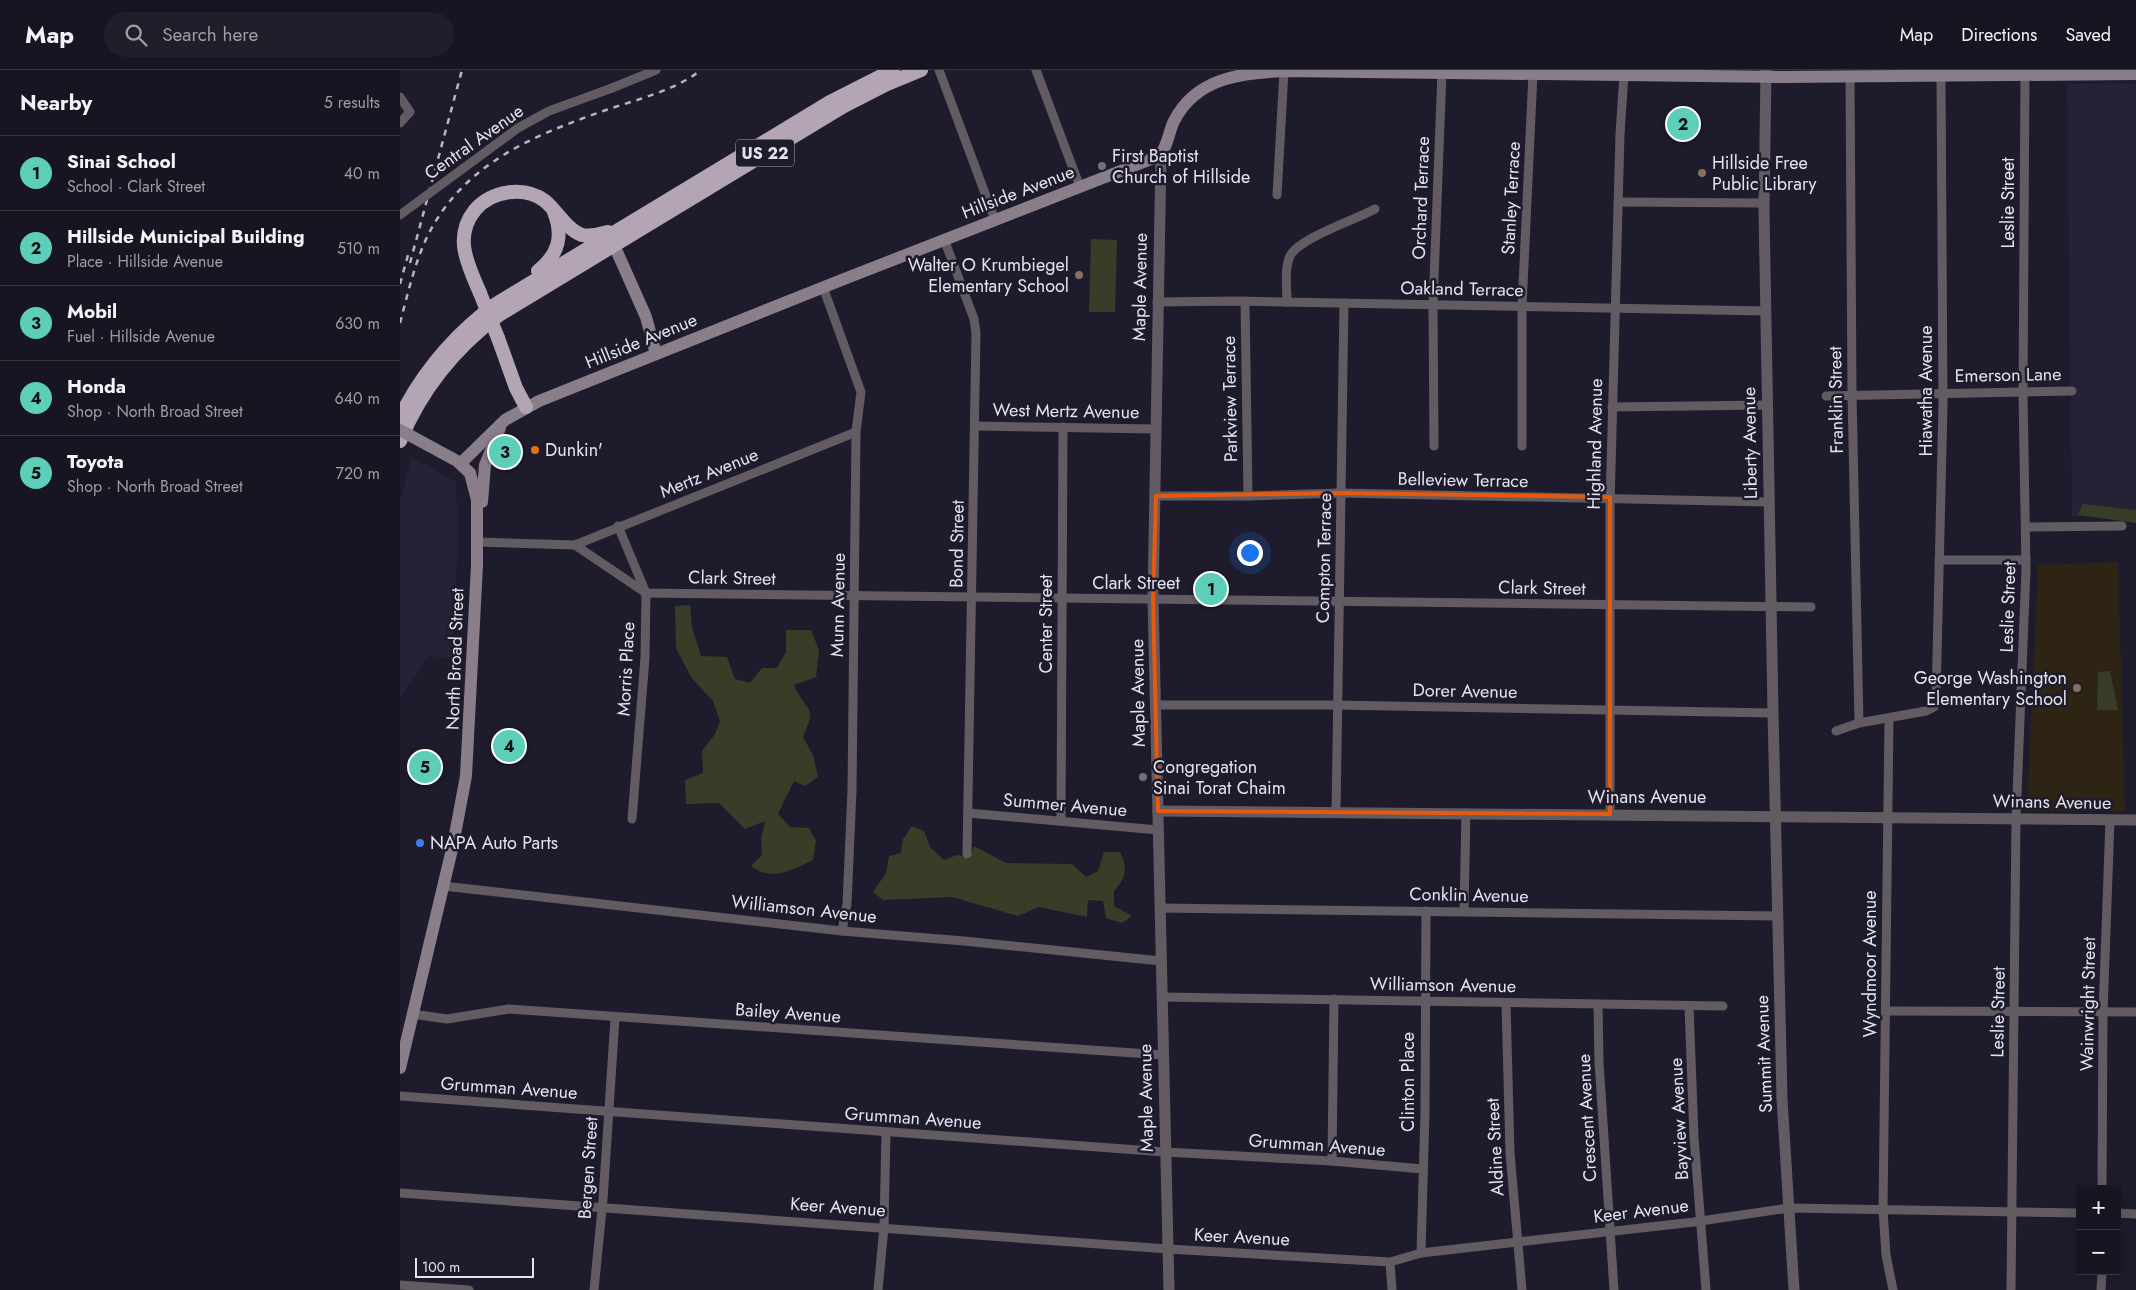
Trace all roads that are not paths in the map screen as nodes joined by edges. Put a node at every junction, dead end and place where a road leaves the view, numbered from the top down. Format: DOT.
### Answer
graph roads {
  1 [pos="656,70"];
  2 [pos="892,70"];
  3 [pos="921,70"];
  4 [pos="939,70"];
  5 [pos="1036,70"];
  6 [pos="1284,71"];
  7 [pos="1442,72"];
  8 [pos="1533,73"];
  9 [pos="1766,73"];
  10 [pos="1624,74"];
  11 [pos="2136,74"];
  12 [pos="2025,75"];
  13 [pos="1850,76"];
  14 [pos="1941,76"];
  15 [pos="400,97"];
  16 [pos="400,123"];
  17 [pos="1161,155"];
  18 [pos="1080,187"];
  19 [pos="1277,195"];
  20 [pos="1618,202"];
  21 [pos="1764,203"];
  22 [pos="552,209"];
  23 [pos="1375,209"];
  24 [pos="400,216"];
  25 [pos="995,220"];
  26 [pos="619,229"];
  27 [pos="944,240"];
  28 [pos="614,244"];
  29 [pos="823,287"];
  30 [pos="507,297"];
  31 [pos="1157,302"];
  32 [pos="1244,302"];
  33 [pos="1287,302"];
  34 [pos="1344,303"];
  35 [pos="1433,305"];
  36 [pos="1522,307"];
  37 [pos="1615,309"];
  38 [pos="1766,311"];
  39 [pos="656,354"];
  40 [pos="2024,391"];
  41 [pos="2072,391"];
  42 [pos="1942,392"];
  43 [pos="1852,394"];
  44 [pos="1826,396"];
  45 [pos="1767,405"];
  46 [pos="526,407"];
  47 [pos="1612,408"];
  48 [pos="400,417"];
  49 [pos="505,420"];
  50 [pos="975,426"];
  51 [pos="1064,427"];
  52 [pos="1156,429"];
  53 [pos="856,432"];
  54 [pos="404,436"];
  55 [pos="1434,446"];
  56 [pos="1522,446"];
  57 [pos="461,464"];
  58 [pos="1341,493"];
  59 [pos="1156,496"];
  60 [pos="1248,496"];
  61 [pos="1610,497"];
  62 [pos="1768,502"];
  63 [pos="477,519"];
  64 [pos="618,526"];
  65 [pos="2122,526"];
  66 [pos="2026,527"];
  67 [pos="477,542"];
  68 [pos="575,545"];
  69 [pos="1939,560"];
  70 [pos="2026,560"];
  71 [pos="646,593"];
  72 [pos="855,596"];
  73 [pos="973,597"];
  74 [pos="1063,598"];
  75 [pos="1153,600"];
  76 [pos="1339,600"];
  77 [pos="1610,605"];
  78 [pos="1771,607"];
  79 [pos="1811,608"];
  80 [pos="1156,705"];
  81 [pos="1338,705"];
  82 [pos="1610,710"];
  83 [pos="1773,713"];
  84 [pos="1889,719"];
  85 [pos="1859,723"];
  86 [pos="1836,731"];
  87 [pos="1158,811"];
  88 [pos="1336,812"];
  89 [pos="968,813"];
  90 [pos="1466,814"];
  91 [pos="1610,814"];
  92 [pos="1777,816"];
  93 [pos="1887,817"];
  94 [pos="2016,819"];
  95 [pos="632,820"];
  96 [pos="2110,820"];
  97 [pos="2136,820"];
  98 [pos="1061,821"];
  99 [pos="1158,830"];
  100 [pos="967,854"];
  101 [pos="443,886"];
  102 [pos="1160,908"];
  103 [pos="1426,911"];
  104 [pos="1464,911"];
  105 [pos="1778,916"];
  106 [pos="842,930"];
  107 [pos="1161,962"];
  108 [pos="1162,997"];
  109 [pos="1334,999"];
  110 [pos="1425,1002"];
  111 [pos="1506,1002"];
  112 [pos="1598,1004"];
  113 [pos="1689,1006"];
  114 [pos="1723,1006"];
  115 [pos="1886,1011"];
  116 [pos="2014,1012"];
  117 [pos="2136,1012"];
  118 [pos="2103,1013"];
  119 [pos="412,1014"];
  120 [pos="615,1018"];
  121 [pos="1163,1056"];
  122 [pos="400,1068"];
  123 [pos="400,1096"];
  124 [pos="609,1111"];
  125 [pos="886,1132"];
  126 [pos="1165,1152"];
  127 [pos="1332,1161"];
  128 [pos="1423,1169"];
  129 [pos="2102,1185"];
  130 [pos="400,1194"];
  131 [pos="602,1207"];
  132 [pos="1789,1208"];
  133 [pos="1883,1210"];
  134 [pos="2011,1212"];
  135 [pos="2076,1213"];
  136 [pos="2121,1213"];
  137 [pos="2136,1214"];
  138 [pos="1702,1220"];
  139 [pos="884,1227"];
  140 [pos="1611,1231"];
  141 [pos="1518,1243"];
  142 [pos="1168,1249"];
  143 [pos="1420,1253"];
  144 [pos="1390,1262"];
  145 [pos="2102,1275"];
  146 [pos="400,1285"];
  147 [pos="429,1288"];
  148 [pos="469,1290"];
  149 [pos="594,1290"];
  150 [pos="878,1290"];
  151 [pos="1169,1290"];
  152 [pos="1392,1290"];
  153 [pos="1522,1290"];
  154 [pos="1614,1290"];
  155 [pos="1706,1290"];
  156 [pos="1794,1290"];
  157 [pos="1893,1290"];
  158 [pos="2011,1290"];
  159 [pos="2102,1290"];
  1 -- 24 [label="street, Central Avenue, bridge"];
  2 -- 26 [label="highway, US 22"];
  3 -- 28 [label="highway, US 22"];
  4 -- 25 [label="street"];
  5 -- 18 [label="street"];
  6 -- 7 [label="main road"];
  6 -- 17 [label="main road"];
  6 -- 19 [label="street"];
  7 -- 8 [label="main road"];
  7 -- 35 [label="street, Orchard Terrace"];
  8 -- 10 [label="main road"];
  8 -- 36 [label="street, Stanley Terrace"];
  9 -- 10 [label="main road"];
  9 -- 13 [label="main road"];
  9 -- 21 [label="street, Liberty Avenue"];
  10 -- 20 [label="street, Highland Avenue"];
  11 -- 12 [label="main road"];
  12 -- 14 [label="main road"];
  12 -- 40 [label="street, Leslie Street"];
  13 -- 14 [label="main road"];
  13 -- 43 [label="street, Franklin Street"];
  14 -- 42 [label="street, Hiawatha Avenue"];
  15 -- 16 [label="street"];
  17 -- 18 [label="main road, Hillside Avenue"];
  17 -- 31 [label="street, Maple Avenue"];
  18 -- 25 [label="main road, Hillside Avenue"];
  20 -- 21 [label="street"];
  20 -- 37 [label="street, Highland Avenue"];
  21 -- 38 [label="street, Liberty Avenue"];
  22 -- 26 [label="highway"];
  22 -- 30 [label="highway"];
  22 -- 46 [label="highway, bridge"];
  23 -- 33 [label="street"];
  25 -- 27 [label="main road, Hillside Avenue"];
  26 -- 30 [label="highway, US 22"];
  27 -- 29 [label="main road, Hillside Avenue"];
  27 -- 50 [label="street, Bond Street"];
  28 -- 39 [label="main road"];
  28 -- 54 [label="highway, US 22"];
  29 -- 39 [label="main road, Hillside Avenue"];
  29 -- 53 [label="street, Munn Avenue"];
  30 -- 48 [label="highway, US 22"];
  31 -- 32 [label="street, Oakland Terrace"];
  31 -- 52 [label="street, Maple Avenue"];
  32 -- 33 [label="street, Oakland Terrace"];
  32 -- 60 [label="street, Parkview Terrace"];
  33 -- 34 [label="street, Oakland Terrace"];
  34 -- 35 [label="street, Oakland Terrace"];
  34 -- 58 [label="street, Compton Terrace"];
  35 -- 36 [label="street, Oakland Terrace"];
  35 -- 55 [label="street, Orchard Terrace"];
  36 -- 37 [label="street, Oakland Terrace"];
  36 -- 56 [label="street, Stanley Terrace"];
  37 -- 38 [label="street, Oakland Terrace"];
  37 -- 47 [label="street, Highland Avenue"];
  38 -- 45 [label="street, Liberty Avenue"];
  39 -- 46 [label="main road, Hillside Avenue"];
  40 -- 41 [label="street, Emerson Lane"];
  40 -- 42 [label="street, Emerson Lane"];
  40 -- 66 [label="street, Leslie Street"];
  42 -- 43 [label="street, Emerson Lane"];
  42 -- 69 [label="street, Hiawatha Avenue"];
  43 -- 44 [label="street, Emerson Lane"];
  43 -- 85 [label="street, Franklin Street"];
  45 -- 47 [label="street"];
  45 -- 62 [label="street, Liberty Avenue"];
  46 -- 49 [label="main road, Hillside Avenue"];
  47 -- 61 [label="street, Highland Avenue"];
  49 -- 57 [label="main road, Hillside Avenue"];
  49 -- 63 [label="main road"];
  50 -- 51 [label="street, West Mertz Avenue"];
  50 -- 73 [label="street, Bond Street"];
  51 -- 52 [label="street, West Mertz Avenue"];
  51 -- 74 [label="street, Center Street"];
  52 -- 59 [label="street, Maple Avenue"];
  53 -- 64 [label="street, Mertz Avenue"];
  53 -- 72 [label="street, Munn Avenue"];
  54 -- 57 [label="main road, North Broad Street"];
  57 -- 63 [label="main road, North Broad Street"];
  58 -- 60 [label="street, Belleview Terrace"];
  58 -- 61 [label="street, Belleview Terrace"];
  58 -- 76 [label="street, Compton Terrace"];
  59 -- 60 [label="street, Belleview Terrace"];
  59 -- 75 [label="street, Maple Avenue"];
  61 -- 62 [label="street, Belleview Terrace"];
  61 -- 77 [label="street, Highland Avenue"];
  62 -- 78 [label="street, Liberty Avenue"];
  63 -- 67 [label="main road, North Broad Street"];
  64 -- 68 [label="street, Mertz Avenue"];
  64 -- 71 [label="street, Morris Place"];
  65 -- 66 [label="street"];
  66 -- 70 [label="street, Leslie Street"];
  67 -- 68 [label="street"];
  67 -- 101 [label="main road, North Broad Street"];
  68 -- 71 [label="street"];
  69 -- 70 [label="street"];
  69 -- 84 [label="street, Hiawatha Avenue"];
  70 -- 94 [label="street, Leslie Street"];
  71 -- 72 [label="street, Clark Street"];
  71 -- 95 [label="street, Morris Place"];
  72 -- 73 [label="street, Clark Street"];
  72 -- 106 [label="street, Munn Avenue"];
  73 -- 74 [label="street, Clark Street"];
  73 -- 89 [label="street, Bond Street"];
  74 -- 75 [label="street, Clark Street"];
  74 -- 98 [label="street, Center Street"];
  75 -- 76 [label="street, Clark Street"];
  75 -- 80 [label="street, Maple Avenue"];
  76 -- 77 [label="street, Clark Street"];
  76 -- 81 [label="street, Compton Terrace"];
  77 -- 78 [label="street, Clark Street"];
  77 -- 82 [label="street, Highland Avenue"];
  78 -- 79 [label="street, Clark Street"];
  78 -- 83 [label="street, Liberty Avenue"];
  80 -- 81 [label="street, Dorer Avenue"];
  80 -- 87 [label="street, Maple Avenue"];
  81 -- 82 [label="street, Dorer Avenue"];
  81 -- 88 [label="street, Compton Terrace"];
  82 -- 83 [label="street, Dorer Avenue"];
  82 -- 91 [label="street, Highland Avenue"];
  83 -- 92 [label="street, Liberty Avenue"];
  84 -- 85 [label="street"];
  84 -- 93 [label="street, Wyndmoor Avenue"];
  85 -- 86 [label="street"];
  87 -- 88 [label="street, Winans Avenue"];
  87 -- 99 [label="street, Maple Avenue"];
  88 -- 90 [label="street, Winans Avenue"];
  89 -- 98 [label="street, Summer Avenue"];
  89 -- 100 [label="street, Bond Street"];
  90 -- 91 [label="street, Winans Avenue"];
  90 -- 104 [label="street"];
  91 -- 92 [label="street, Winans Avenue"];
  92 -- 93 [label="street, Winans Avenue"];
  92 -- 105 [label="street, Summit Avenue"];
  93 -- 94 [label="street, Winans Avenue"];
  93 -- 115 [label="street, Wyndmoor Avenue"];
  94 -- 96 [label="street, Winans Avenue"];
  94 -- 116 [label="street, Leslie Street"];
  96 -- 97 [label="street, Winans Avenue"];
  96 -- 118 [label="street, Wainwright Street"];
  98 -- 99 [label="street, Summer Avenue"];
  99 -- 102 [label="street, Maple Avenue"];
  101 -- 106 [label="street, Williamson Avenue"];
  101 -- 119 [label="main road, North Broad Street"];
  102 -- 103 [label="street, Conklin Avenue"];
  102 -- 107 [label="street, Maple Avenue"];
  103 -- 104 [label="street, Conklin Avenue"];
  103 -- 110 [label="street, Clinton Place"];
  104 -- 105 [label="street, Conklin Avenue"];
  105 -- 132 [label="street, Summit Avenue"];
  106 -- 107 [label="street, Williamson Avenue"];
  107 -- 108 [label="street, Maple Avenue"];
  108 -- 109 [label="street, Williamson Avenue"];
  108 -- 121 [label="street, Maple Avenue"];
  109 -- 110 [label="street, Williamson Avenue"];
  109 -- 127 [label="street"];
  110 -- 111 [label="street, Williamson Avenue"];
  110 -- 128 [label="street, Clinton Place"];
  111 -- 112 [label="street, Williamson Avenue"];
  111 -- 141 [label="street, Aldine Street"];
  112 -- 113 [label="street, Williamson Avenue"];
  112 -- 140 [label="street, Crescent Avenue"];
  113 -- 114 [label="street, Williamson Avenue"];
  113 -- 138 [label="street, Bayview Avenue"];
  115 -- 116 [label="street"];
  115 -- 133 [label="street, Wyndmoor Avenue"];
  116 -- 118 [label="street"];
  116 -- 134 [label="street, Leslie Street"];
  117 -- 118 [label="street"];
  118 -- 129 [label="street, Wainwright Street"];
  119 -- 120 [label="street, Bailey Avenue"];
  119 -- 122 [label="main road, North Broad Street"];
  120 -- 121 [label="street, Bailey Avenue"];
  120 -- 124 [label="street, Bergen Street"];
  121 -- 126 [label="street, Maple Avenue"];
  123 -- 124 [label="street, Grumman Avenue"];
  124 -- 125 [label="street, Grumman Avenue"];
  124 -- 131 [label="street, Bergen Street"];
  125 -- 126 [label="street, Grumman Avenue"];
  125 -- 139 [label="street"];
  126 -- 127 [label="street, Grumman Avenue"];
  126 -- 142 [label="street, Maple Avenue"];
  127 -- 128 [label="street, Grumman Avenue"];
  128 -- 143 [label="street, Clinton Place"];
  130 -- 131 [label="street, Keer Avenue"];
  131 -- 139 [label="street, Keer Avenue"];
  131 -- 149 [label="street, Bergen Street"];
  132 -- 133 [label="street, Keer Avenue"];
  132 -- 138 [label="street, Keer Avenue"];
  132 -- 156 [label="street, Summit Avenue"];
  133 -- 134 [label="street, Keer Avenue"];
  133 -- 157 [label="street, Wyndmoor Avenue"];
  134 -- 135 [label="street, Keer Avenue"];
  134 -- 158 [label="street, Leslie Street"];
  136 -- 137 [label="street"];
  138 -- 140 [label="street, Keer Avenue"];
  138 -- 155 [label="street, Bayview Avenue"];
  139 -- 142 [label="street, Keer Avenue"];
  139 -- 150 [label="street"];
  140 -- 141 [label="street, Keer Avenue"];
  140 -- 154 [label="street, Crescent Avenue"];
  141 -- 143 [label="street, Keer Avenue"];
  141 -- 153 [label="street, Aldine Street"];
  142 -- 144 [label="street, Keer Avenue"];
  142 -- 151 [label="street, Maple Avenue"];
  143 -- 144 [label="street, Keer Avenue"];
  144 -- 152 [label="street"];
  145 -- 159 [label="street"];
  146 -- 147 [label="street"];
  147 -- 148 [label="street"];
}
